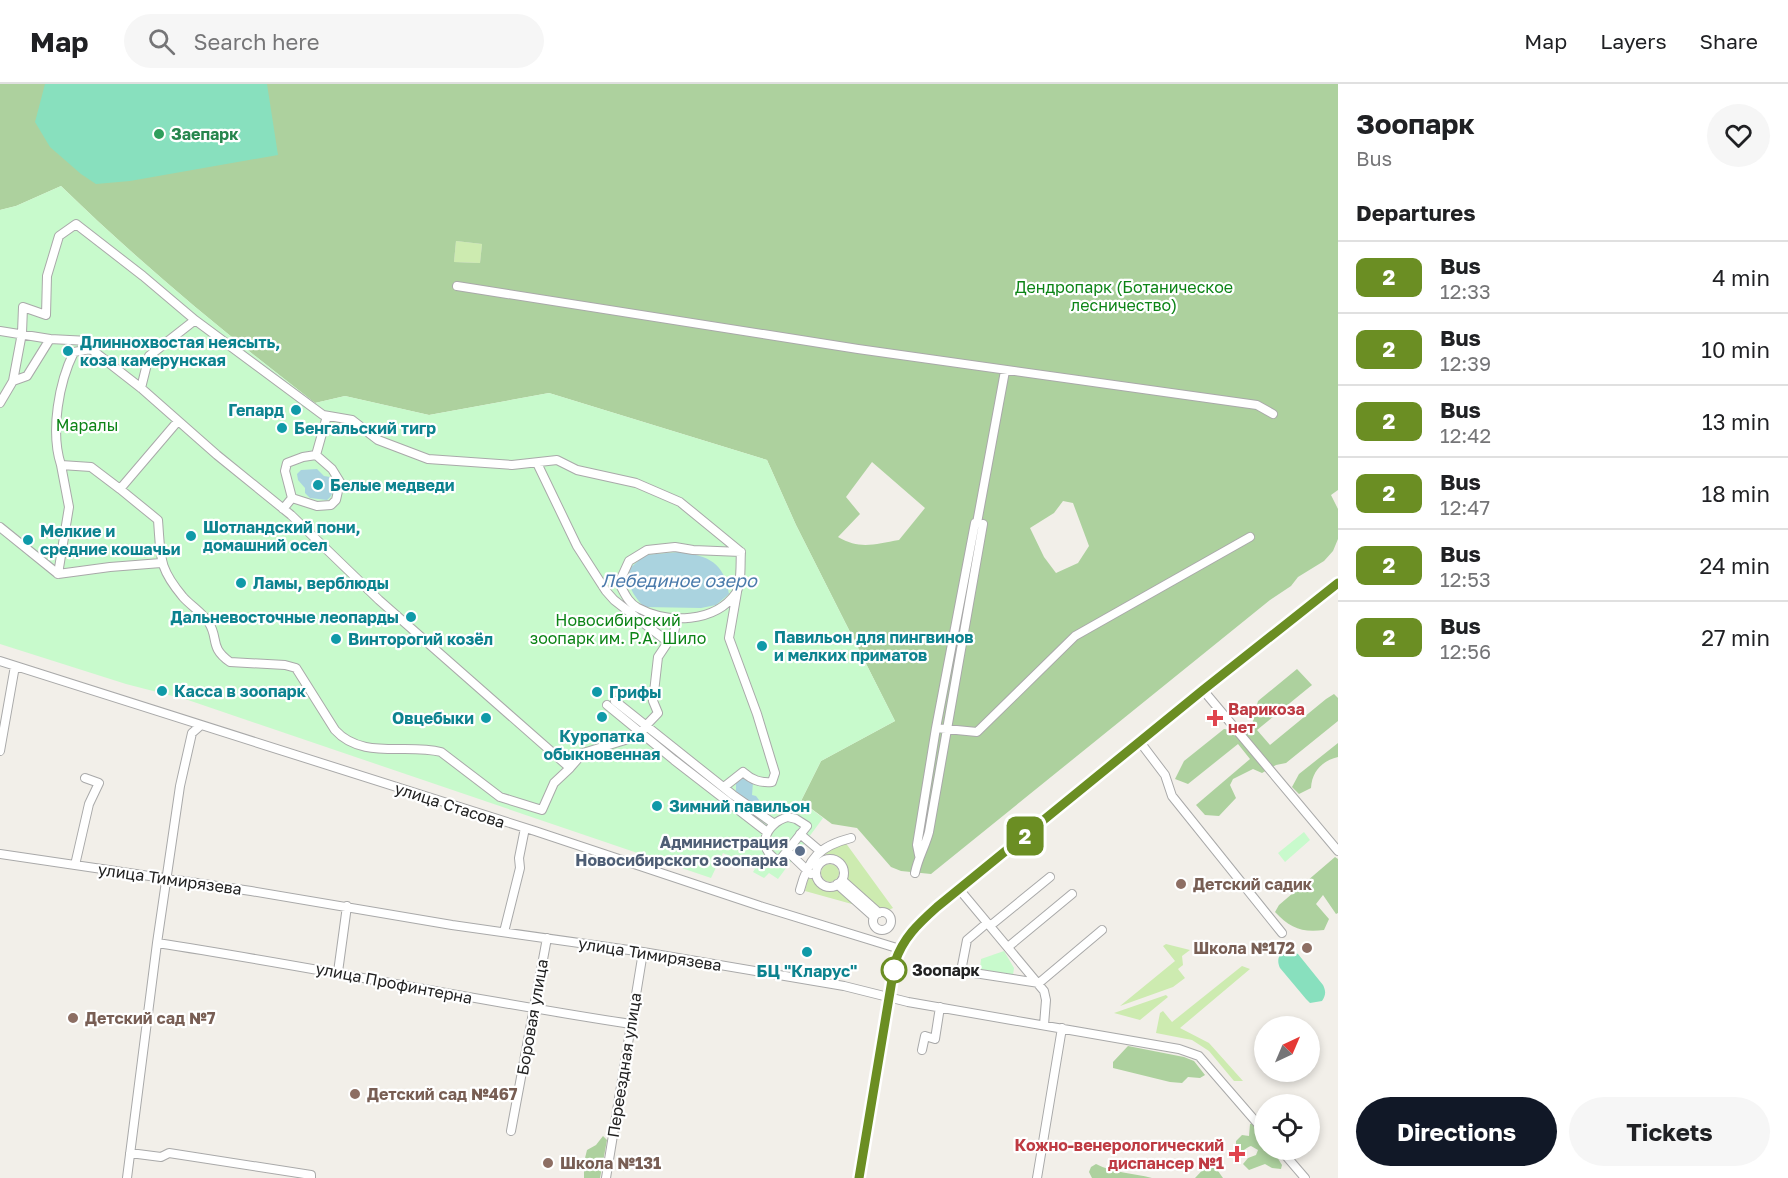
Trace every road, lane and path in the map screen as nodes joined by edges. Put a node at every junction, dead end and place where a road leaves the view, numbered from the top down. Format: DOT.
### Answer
graph roads {
  1 [pos="457,286"];
  2 [pos="195,320"];
  3 [pos="0,331"];
  4 [pos="22,333"];
  5 [pos="50,339"];
  6 [pos="91,349"];
  7 [pos="1005,371"];
  8 [pos="13,381"];
  9 [pos="141,388"];
  10 [pos="0,404"];
  11 [pos="1273,414"];
  12 [pos="327,416"];
  13 [pos="178,421"];
  14 [pos="316,455"];
  15 [pos="537,463"];
  16 [pos="61,465"];
  17 [pos="120,489"];
  18 [pos="292,498"];
  19 [pos="283,509"];
  20 [pos="978,523"];
  21 [pos="0,527"];
  22 [pos="1250,537"];
  23 [pos="741,552"];
  24 [pos="161,563"];
  25 [pos="58,574"];
  26 [pos="619,583"];
  27 [pos="1338,583"];
  28 [pos="606,591"];
  29 [pos="737,591"];
  30 [pos="677,617"];
  31 [pos="668,642"];
  32 [pos="0,661"];
  33 [pos="15,666"];
  34 [pos="1203,690"];
  35 [pos="611,703"];
  36 [pos="200,726"];
  37 [pos="936,728"];
  38 [pos="644,729"];
  39 [pos="946,730"];
  40 [pos="1140,742"];
  41 [pos="0,751"];
  42 [pos="570,768"];
  43 [pos="85,778"];
  44 [pos="724,788"];
  45 [pos="773,823"];
  46 [pos="525,828"];
  47 [pos="767,832"];
  48 [pos="803,836"];
  49 [pos="850,838"];
  50 [pos="817,848"];
  51 [pos="1338,851"];
  52 [pos="789,853"];
  53 [pos="0,854"];
  54 [pos="919,855"];
  55 [pos="816,861"];
  56 [pos="75,866"];
  57 [pos="806,869"];
  58 [pos="915,873"];
  59 [pos="1050,877"];
  60 [pos="166,879"];
  61 [pos="839,882"];
  62 [pos="959,889"];
  63 [pos="800,890"];
  64 [pos="1072,894"];
  65 [pos="347,906"];
  66 [pos="899,913"];
  67 [pos="876,915"];
  68 [pos="890,917"];
  69 [pos="988,924"];
  70 [pos="1102,930"];
  71 [pos="504,932"];
  72 [pos="1282,933"];
  73 [pos="547,938"];
  74 [pos="157,943"];
  75 [pos="1008,947"];
  76 [pos="900,949"];
  77 [pos="642,952"];
  78 [pos="338,972"];
  79 [pos="1039,983"];
  80 [pos="889,998"];
  81 [pos="940,1007"];
  82 [pos="534,1009"];
  83 [pos="631,1024"];
  84 [pos="1044,1025"];
  85 [pos="1062,1028"];
  86 [pos="922,1050"];
  87 [pos="1254,1119"];
  88 [pos="511,1131"];
  89 [pos="130,1153"];
  90 [pos="1289,1160"];
  91 [pos="311,1176"];
  92 [pos="127,1178"];
  93 [pos="606,1178"];
  94 [pos="859,1178"];
  95 [pos="1036,1178"];
  96 [pos="1305,1178"];
  1 -- 7 [label="street"];
  2 -- 4 [label="street"];
  2 -- 9 [label="street"];
  2 -- 12 [label="street"];
  3 -- 4 [label="street"];
  4 -- 5 [label="street"];
  4 -- 8 [label="street"];
  5 -- 6 [label="street"];
  5 -- 8 [label="street"];
  6 -- 9 [label="street"];
  6 -- 16 [label="street"];
  7 -- 11 [label="street"];
  7 -- 20 [label="street"];
  8 -- 10 [label="street"];
  9 -- 13 [label="street"];
  12 -- 14 [label="street"];
  12 -- 15 [label="street"];
  13 -- 17 [label="street"];
  13 -- 19 [label="street"];
  14 -- 18 [label="street"];
  14 -- 18 [label="street"];
  15 -- 23 [label="street"];
  15 -- 28 [label="street"];
  16 -- 17 [label="street"];
  16 -- 25 [label="street"];
  17 -- 24 [label="street"];
  18 -- 19 [label="street"];
  19 -- 42 [label="street"];
  20 -- 37 [label="street"];
  20 -- 39 [label="street"];
  21 -- 25 [label="street"];
  22 -- 39 [label="street"];
  23 -- 26 [label="street"];
  23 -- 29 [label="street"];
  24 -- 25 [label="street"];
  24 -- 42 [label="street"];
  26 -- 28 [label="street"];
  26 -- 30 [label="street"];
  27 -- 34 [label="main road"];
  28 -- 31 [label="street"];
  29 -- 30 [label="street"];
  29 -- 44 [label="street"];
  30 -- 31 [label="street"];
  31 -- 38 [label="street"];
  32 -- 33 [label="street, улица Стасова"];
  33 -- 36 [label="street, улица Стасова"];
  33 -- 41 [label="street"];
  34 -- 40 [label="main road"];
  34 -- 51 [label="street"];
  35 -- 38 [label="street"];
  36 -- 46 [label="street, улица Стасова"];
  36 -- 60 [label="street"];
  37 -- 39 [label="street"];
  37 -- 54 [label="street"];
  38 -- 42 [label="street"];
  38 -- 44 [label="street"];
  38 -- 47 [label="street"];
  39 -- 54 [label="street"];
  40 -- 62 [label="main road"];
  40 -- 72 [label="street"];
  43 -- 56 [label="street"];
  44 -- 45 [label="street"];
  45 -- 47 [label="street"];
  45 -- 48 [label="street"];
  46 -- 71 [label="street"];
  46 -- 76 [label="street, улица Стасова"];
  47 -- 52 [label="street"];
  48 -- 50 [label="street"];
  48 -- 52 [label="street"];
  49 -- 50 [label="street"];
  50 -- 55 [label="street"];
  52 -- 57 [label="street"];
  53 -- 56 [label="street, улица Тимирязева"];
  54 -- 58 [label="street"];
  55 -- 57 [label="street"];
  55 -- 61 [label="street"];
  55 -- 61 [label="street"];
  56 -- 60 [label="street, улица Тимирязева"];
  57 -- 63 [label="street"];
  59 -- 69 [label="street"];
  60 -- 65 [label="street, улица Тимирязева"];
  60 -- 74 [label="street"];
  61 -- 67 [label="street"];
  62 -- 69 [label="street"];
  62 -- 76 [label="main road"];
  64 -- 75 [label="street"];
  65 -- 71 [label="street, улица Тимирязева"];
  65 -- 78 [label="street"];
  66 -- 68 [label="street"];
  67 -- 68 [label="street"];
  67 -- 68 [label="street"];
  69 -- 75 [label="street"];
  69 -- 79 [label="street"];
  70 -- 79 [label="street"];
  71 -- 73 [label="street, улица Тимирязева"];
  73 -- 77 [label="street, улица Тимирязева"];
  73 -- 82 [label="street, Боровая улица"];
  74 -- 78 [label="street, улица Профинтерна"];
  74 -- 89 [label="street"];
  75 -- 79 [label="street"];
  76 -- 80 [label="main road"];
  77 -- 80 [label="street, улица Тимирязева"];
  77 -- 83 [label="street, Переездная улица"];
  78 -- 82 [label="street, улица Профинтерна"];
  79 -- 84 [label="street"];
  80 -- 81 [label="street, улица Тимирязева"];
  80 -- 94 [label="main road"];
  81 -- 84 [label="street, улица Тимирязева"];
  81 -- 86 [label="street"];
  82 -- 83 [label="street, улица Профинтерна"];
  82 -- 88 [label="street, Боровая улица"];
  83 -- 93 [label="street, Переездная улица"];
  84 -- 85 [label="street, улица Тимирязева"];
  85 -- 87 [label="street, улица Тимирязева"];
  85 -- 95 [label="street"];
  89 -- 91 [label="street"];
  89 -- 92 [label="street"];
  90 -- 96 [label="street"];
}
